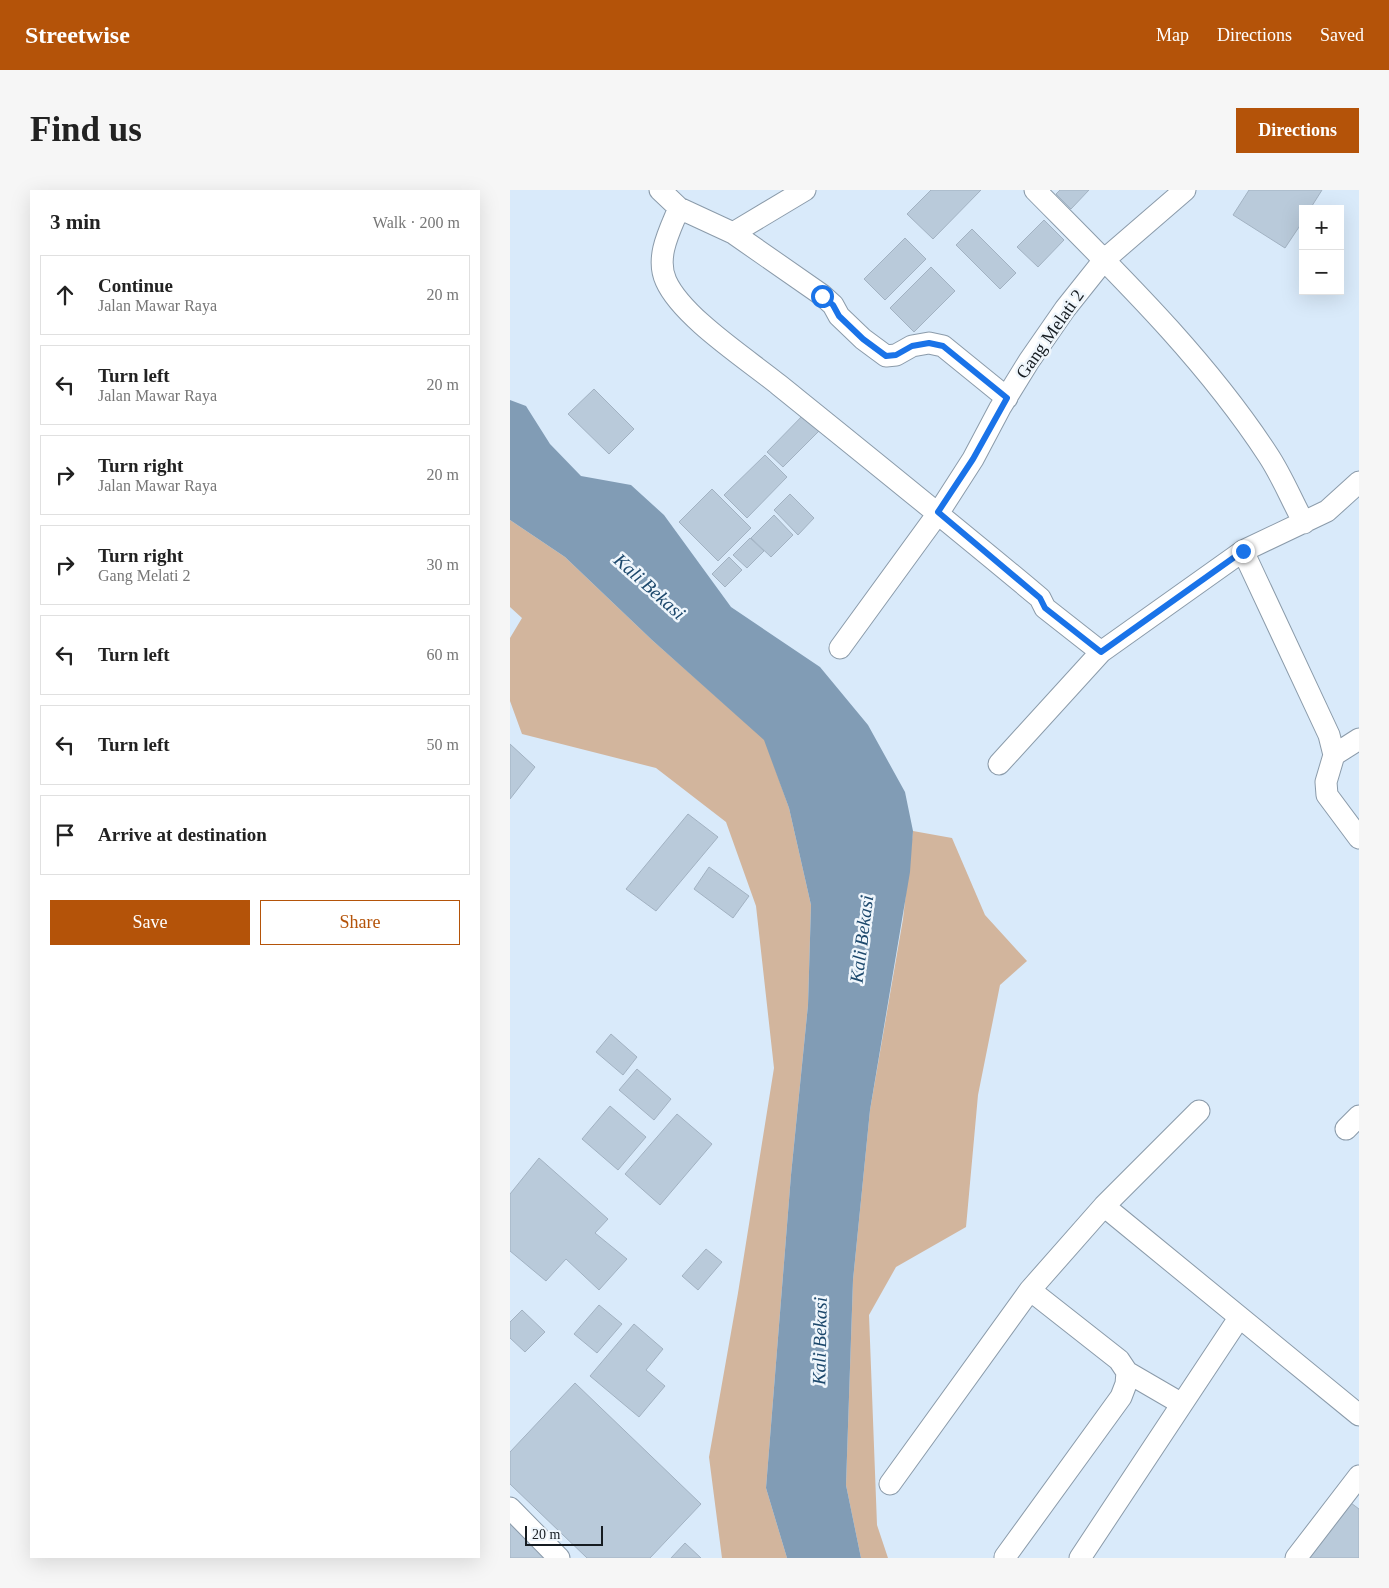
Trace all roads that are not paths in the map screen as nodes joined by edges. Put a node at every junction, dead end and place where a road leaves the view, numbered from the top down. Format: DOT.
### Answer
graph roads {
  1 [pos="660,190"];
  2 [pos="804,190"];
  3 [pos="1035,190"];
  4 [pos="1185,190"];
  5 [pos="679,208"];
  6 [pos="733,234"];
  7 [pos="1104,260"];
  8 [pos="1007,398"];
  9 [pos="1359,482"];
  10 [pos="938,512"];
  11 [pos="1304,523"];
  12 [pos="1243,551"];
  13 [pos="840,648"];
  14 [pos="1101,652"];
  15 [pos="1359,739"];
  16 [pos="1334,755"];
  17 [pos="999,764"];
  18 [pos="1359,838"];
  19 [pos="1199,1112"];
  20 [pos="1104,1206"];
  21 [pos="1030,1290"];
  22 [pos="1239,1318"];
  23 [pos="1127,1372"];
  24 [pos="1182,1404"];
  25 [pos="1359,1415"];
  26 [pos="1359,1476"];
  27 [pos="890,1484"];
  28 [pos="510,1508"];
  29 [pos="1005,1556"];
  30 [pos="558,1558"];
  31 [pos="1080,1558"];
  32 [pos="1296,1558"];
  1 -- 5 [label="street"];
  2 -- 6 [label="street"];
  3 -- 7 [label="street"];
  4 -- 7 [label="street, Gang Melati 2"];
  5 -- 6 [label="street"];
  5 -- 10 [label="street"];
  6 -- 8 [label="street"];
  7 -- 8 [label="street, Gang Melati 2"];
  7 -- 11 [label="street"];
  8 -- 10 [label="street, Gang Melati 2"];
  9 -- 11 [label="street"];
  10 -- 13 [label="street, Gang Melati 2"];
  10 -- 14 [label="street"];
  11 -- 12 [label="street"];
  12 -- 14 [label="street"];
  12 -- 16 [label="street"];
  14 -- 17 [label="street"];
  15 -- 16 [label="street"];
  16 -- 18 [label="street"];
  19 -- 20 [label="street"];
  20 -- 21 [label="street"];
  20 -- 22 [label="street"];
  21 -- 23 [label="street"];
  21 -- 27 [label="street"];
  22 -- 24 [label="street"];
  22 -- 25 [label="street"];
  23 -- 24 [label="street"];
  23 -- 29 [label="street"];
  24 -- 31 [label="street"];
  26 -- 32 [label="street"];
  28 -- 30 [label="street"];
}
